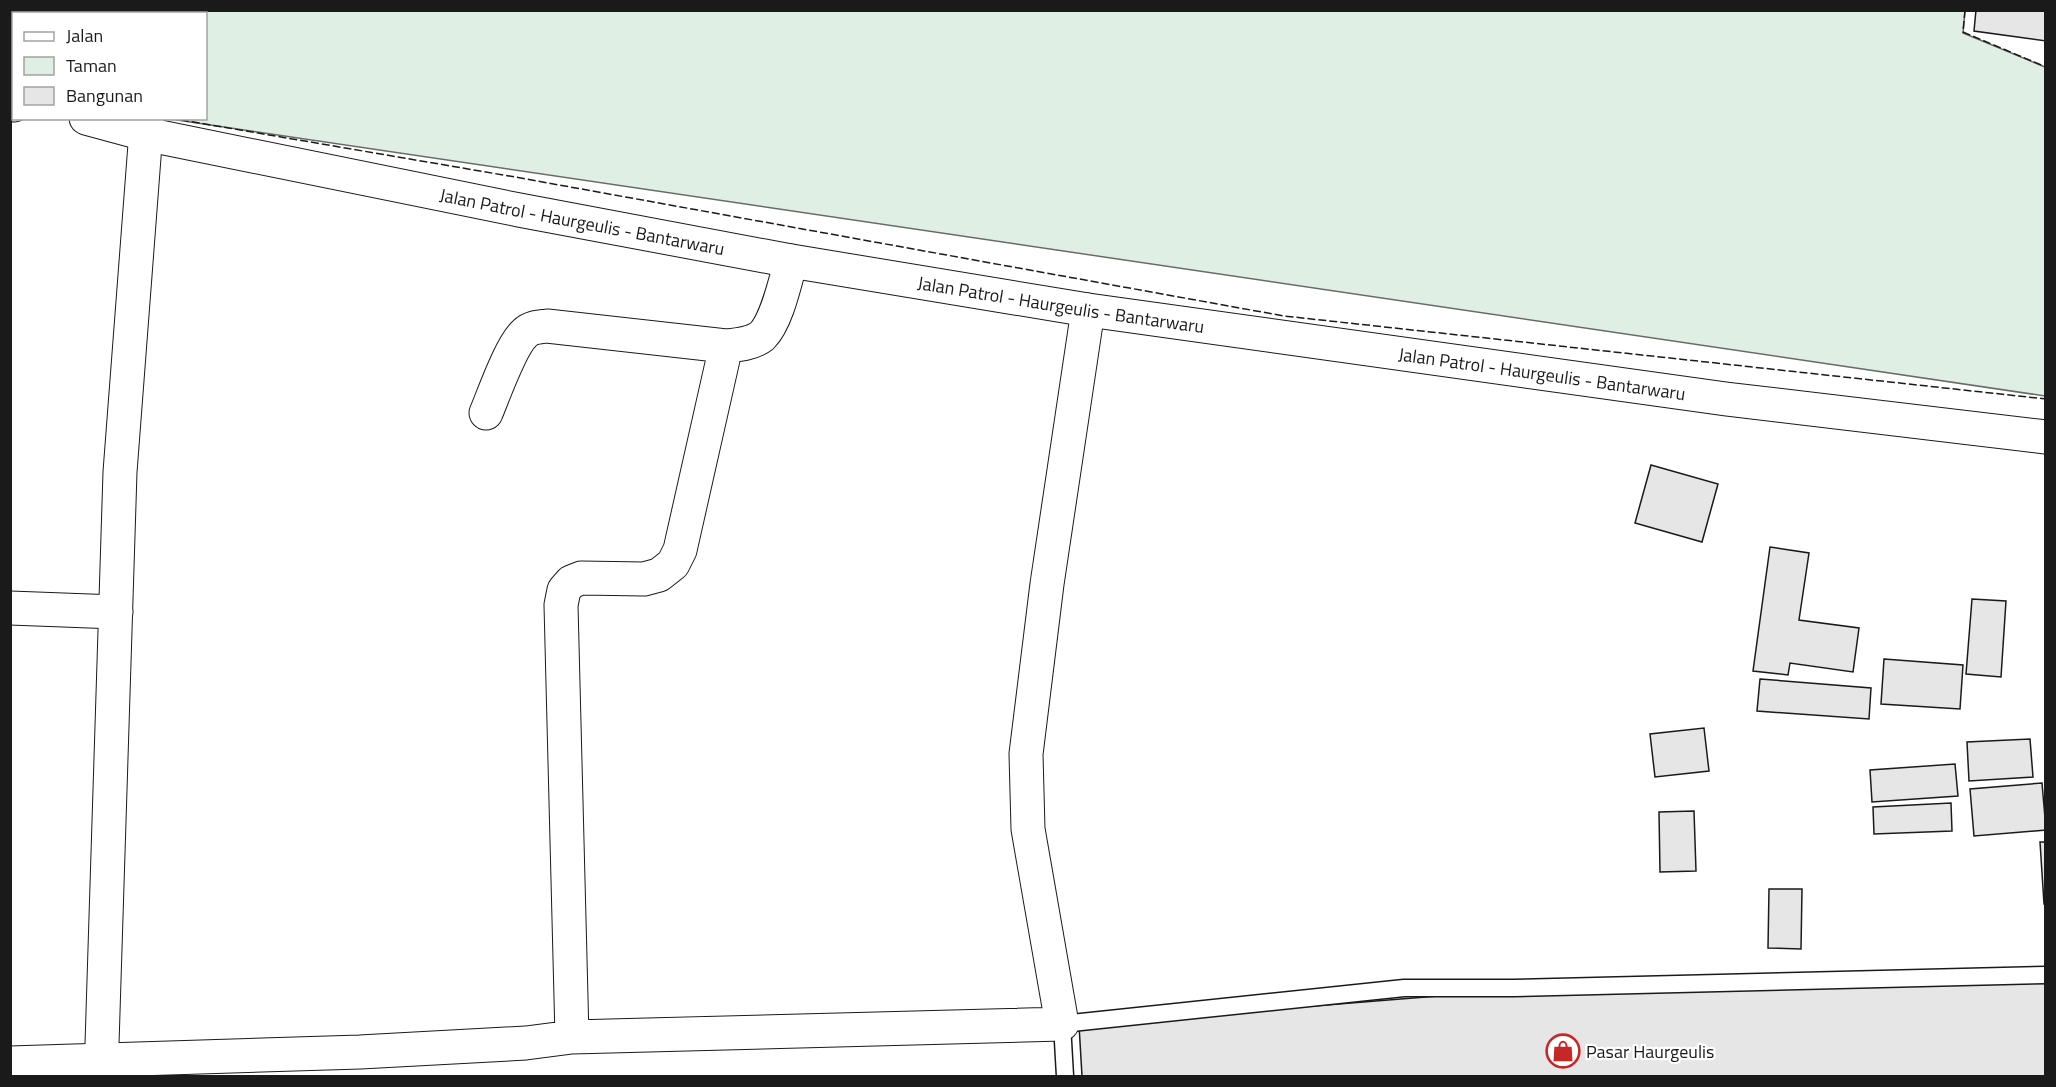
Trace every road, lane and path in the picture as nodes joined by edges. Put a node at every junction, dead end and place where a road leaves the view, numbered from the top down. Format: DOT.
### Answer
graph roads {
  1 [pos="101,120"];
  2 [pos="146,126"];
  3 [pos="791,261"];
  4 [pos="1088,310"];
  5 [pos="726,346"];
  6 [pos="486,413"];
  7 [pos="2046,436"];
  8 [pos="10,608"];
  9 [pos="116,612"];
  10 [pos="2046,975"];
  11 [pos="1062,1024"];
  12 [pos="572,1037"];
  13 [pos="10,1063"];
  14 [pos="102,1069"];
  15 [pos="1065,1077"];
  1 -- 2 [label="street, Jalan Patrol - Haurgeulis - Bantarwaru"];
  2 -- 3 [label="street, Jalan Patrol - Haurgeulis - Bantarwaru"];
  2 -- 9 [label="street"];
  3 -- 4 [label="street, Jalan Patrol - Haurgeulis - Bantarwaru"];
  3 -- 5 [label="street"];
  4 -- 7 [label="street, Jalan Patrol - Haurgeulis - Bantarwaru"];
  4 -- 11 [label="street"];
  5 -- 6 [label="street"];
  5 -- 12 [label="street"];
  8 -- 9 [label="street"];
  9 -- 14 [label="street"];
  10 -- 11 [label="lane"];
  11 -- 12 [label="street"];
  11 -- 15 [label="lane"];
  12 -- 14 [label="street"];
  13 -- 14 [label="street"];
}
